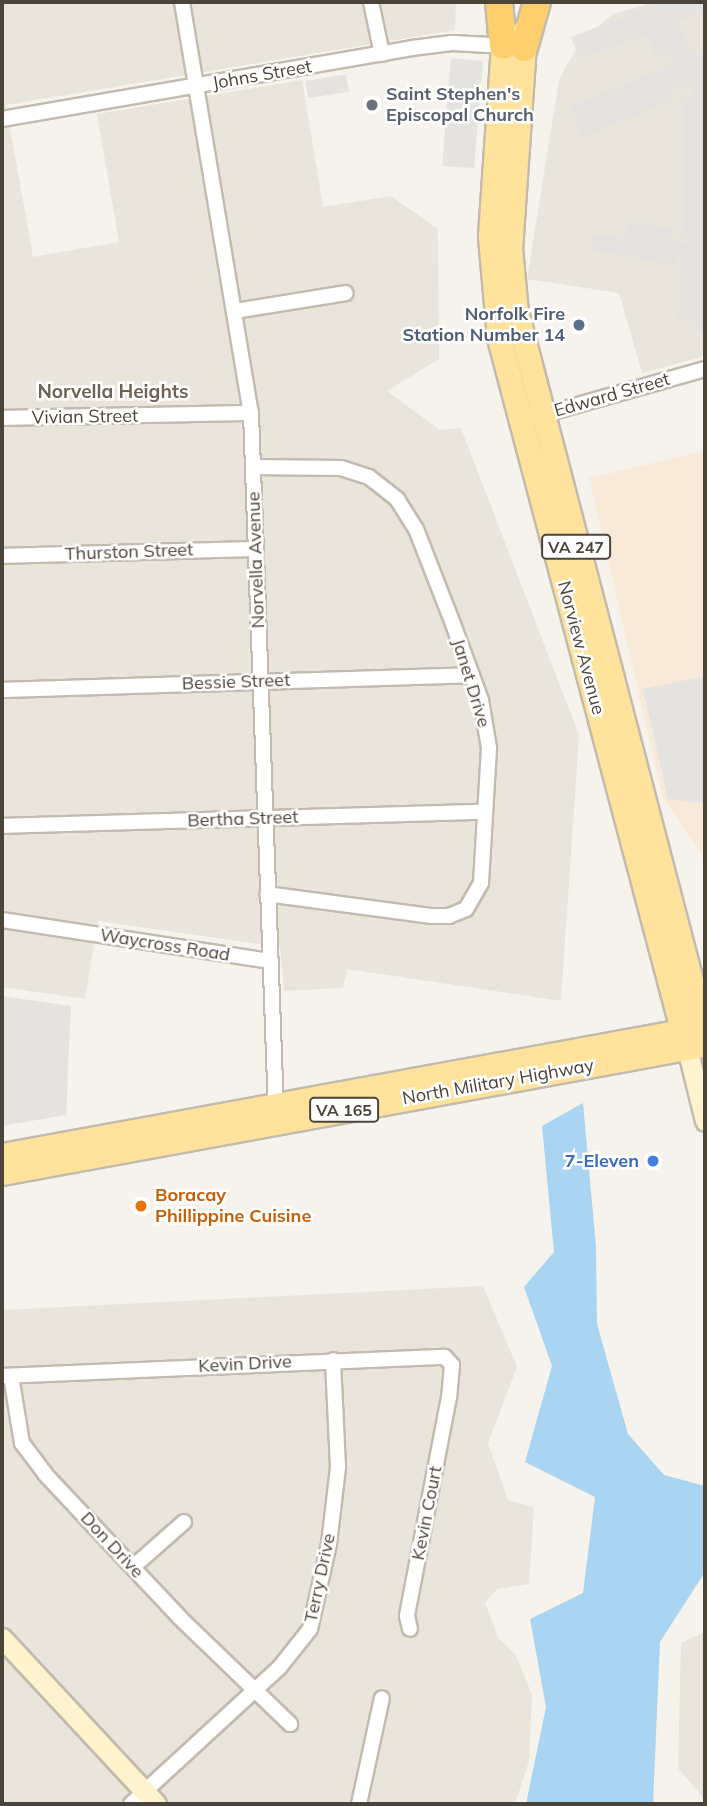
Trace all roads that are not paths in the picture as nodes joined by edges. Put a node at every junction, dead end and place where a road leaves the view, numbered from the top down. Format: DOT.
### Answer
graph roads {
  1 [pos="182,2"];
  2 [pos="371,2"];
  3 [pos="499,2"];
  4 [pos="506,2"];
  5 [pos="527,2"];
  6 [pos="537,2"];
  7 [pos="513,47"];
  8 [pos="382,54"];
  9 [pos="197,86"];
  10 [pos="2,119"];
  11 [pos="346,293"];
  12 [pos="236,311"];
  13 [pos="705,369"];
  14 [pos="251,413"];
  15 [pos="2,418"];
  16 [pos="530,419"];
  17 [pos="254,467"];
  18 [pos="256,549"];
  19 [pos="2,556"];
  20 [pos="471,675"];
  21 [pos="260,681"];
  22 [pos="2,690"];
  23 [pos="484,812"];
  24 [pos="264,818"];
  25 [pos="2,826"];
  26 [pos="267,894"];
  27 [pos="2,920"];
  28 [pos="269,961"];
  29 [pos="698,1035"];
  30 [pos="277,1114"];
  31 [pos="705,1121"];
  32 [pos="2,1155"];
  33 [pos="2,1173"];
  34 [pos="333,1360"];
  35 [pos="6,1376"];
  36 [pos="449,1397"];
  37 [pos="184,1522"];
  38 [pos="133,1567"];
  39 [pos="410,1629"];
  40 [pos="2,1638"];
  41 [pos="253,1692"];
  42 [pos="382,1698"];
  43 [pos="290,1724"];
  44 [pos="144,1800"];
  45 [pos="359,1804"];
  1 -- 9 [label="street, Norvella Avenue"];
  2 -- 8 [label="street"];
  3 -- 7 [label="highway"];
  4 -- 7 [label="main road, Norview Avenue / VA 247"];
  5 -- 7 [label="main road, Norview Avenue / VA 247"];
  6 -- 7 [label="highway"];
  7 -- 8 [label="street, Johns Street"];
  7 -- 16 [label="main road, Norview Avenue / VA 247"];
  8 -- 9 [label="street, Johns Street"];
  9 -- 10 [label="street, Johns Street"];
  9 -- 12 [label="street, Norvella Avenue"];
  11 -- 12 [label="street"];
  12 -- 14 [label="street, Norvella Avenue"];
  13 -- 16 [label="street, Edward Street"];
  14 -- 15 [label="street, Vivian Street"];
  14 -- 17 [label="street, Norvella Avenue"];
  16 -- 29 [label="main road, Norview Avenue / VA 247"];
  17 -- 18 [label="street, Norvella Avenue"];
  17 -- 20 [label="street, Janet Drive"];
  18 -- 19 [label="street, Thurston Street"];
  18 -- 21 [label="street, Norvella Avenue"];
  20 -- 21 [label="street, Bessie Street"];
  20 -- 23 [label="street, Janet Drive"];
  21 -- 22 [label="street, Bessie Street"];
  21 -- 24 [label="street, Norvella Avenue"];
  23 -- 24 [label="street, Bertha Street"];
  23 -- 26 [label="street, Janet Drive"];
  24 -- 25 [label="street, Bertha Street"];
  24 -- 26 [label="street, Norvella Avenue"];
  26 -- 28 [label="street, Norvella Avenue"];
  27 -- 28 [label="street, Waycross Road"];
  28 -- 30 [label="street, Norvella Avenue"];
  29 -- 30 [label="main road, North Military Highway / VA 165"];
  29 -- 31 [label="main road, Norview Avenue"];
  30 -- 32 [label="main road, North Military Highway / VA 165"];
  30 -- 33 [label="main road, North Military Highway / VA 165"];
  34 -- 35 [label="street, Kevin Drive"];
  34 -- 36 [label="street, Kevin Drive"];
  34 -- 41 [label="street, Terry Drive"];
  35 -- 38 [label="street, Don Drive"];
  36 -- 39 [label="street, Kevin Court"];
  37 -- 38 [label="street"];
  38 -- 41 [label="street, Don Drive"];
  40 -- 44 [label="main road"];
  41 -- 43 [label="street, Don Drive"];
  41 -- 44 [label="street, Terry Drive"];
  42 -- 45 [label="street"];
}
